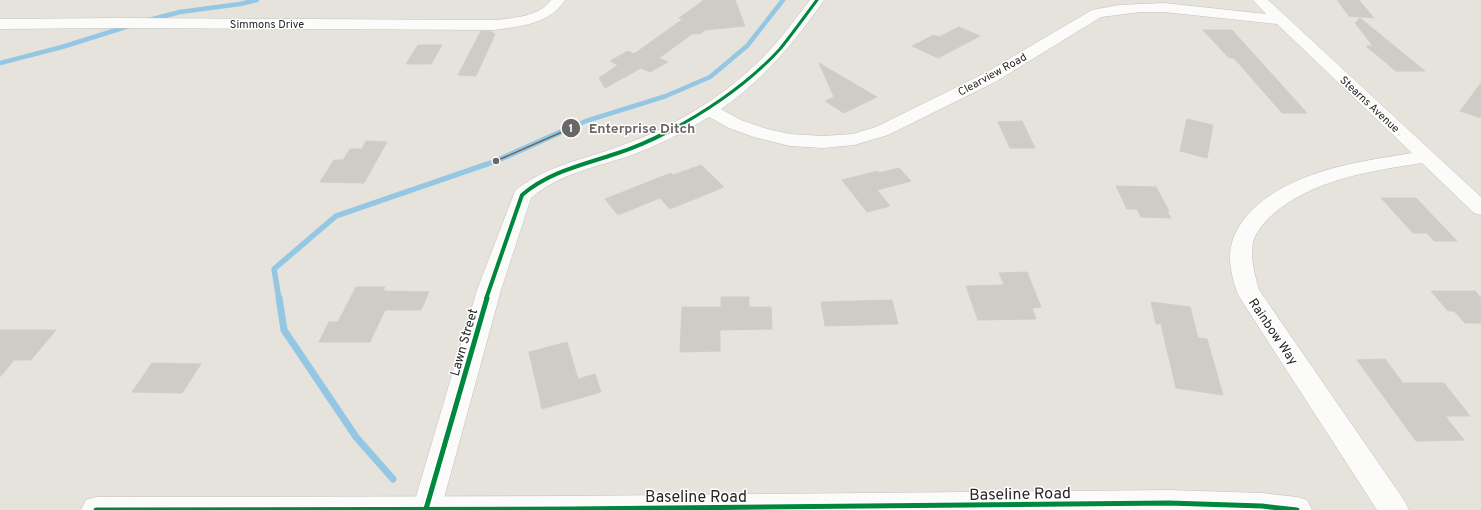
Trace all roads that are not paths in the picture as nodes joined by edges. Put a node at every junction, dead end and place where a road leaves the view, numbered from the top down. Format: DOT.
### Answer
graph roads {
  1 [pos="558,0"];
  2 [pos="817,0"];
  3 [pos="1260,0"];
  4 [pos="1280,20"];
  5 [pos="0,24"];
  6 [pos="707,109"];
  7 [pos="1426,156"];
  8 [pos="1481,208"];
  9 [pos="426,509"];
  10 [pos="96,510"];
  11 [pos="1297,510"];
  12 [pos="1394,510"];
  1 -- 5 [label="street, Simmons Drive"];
  2 -- 6 [label="street"];
  3 -- 4 [label="street, Stearns Avenue"];
  4 -- 6 [label="street, Clearview Road"];
  4 -- 7 [label="street, Stearns Avenue"];
  6 -- 9 [label="street, Lawn Street"];
  7 -- 8 [label="street, Stearns Avenue"];
  7 -- 12 [label="street, Rainbow Way"];
  9 -- 10 [label="street, Baseline Road"];
  9 -- 11 [label="street, Baseline Road"];
}
